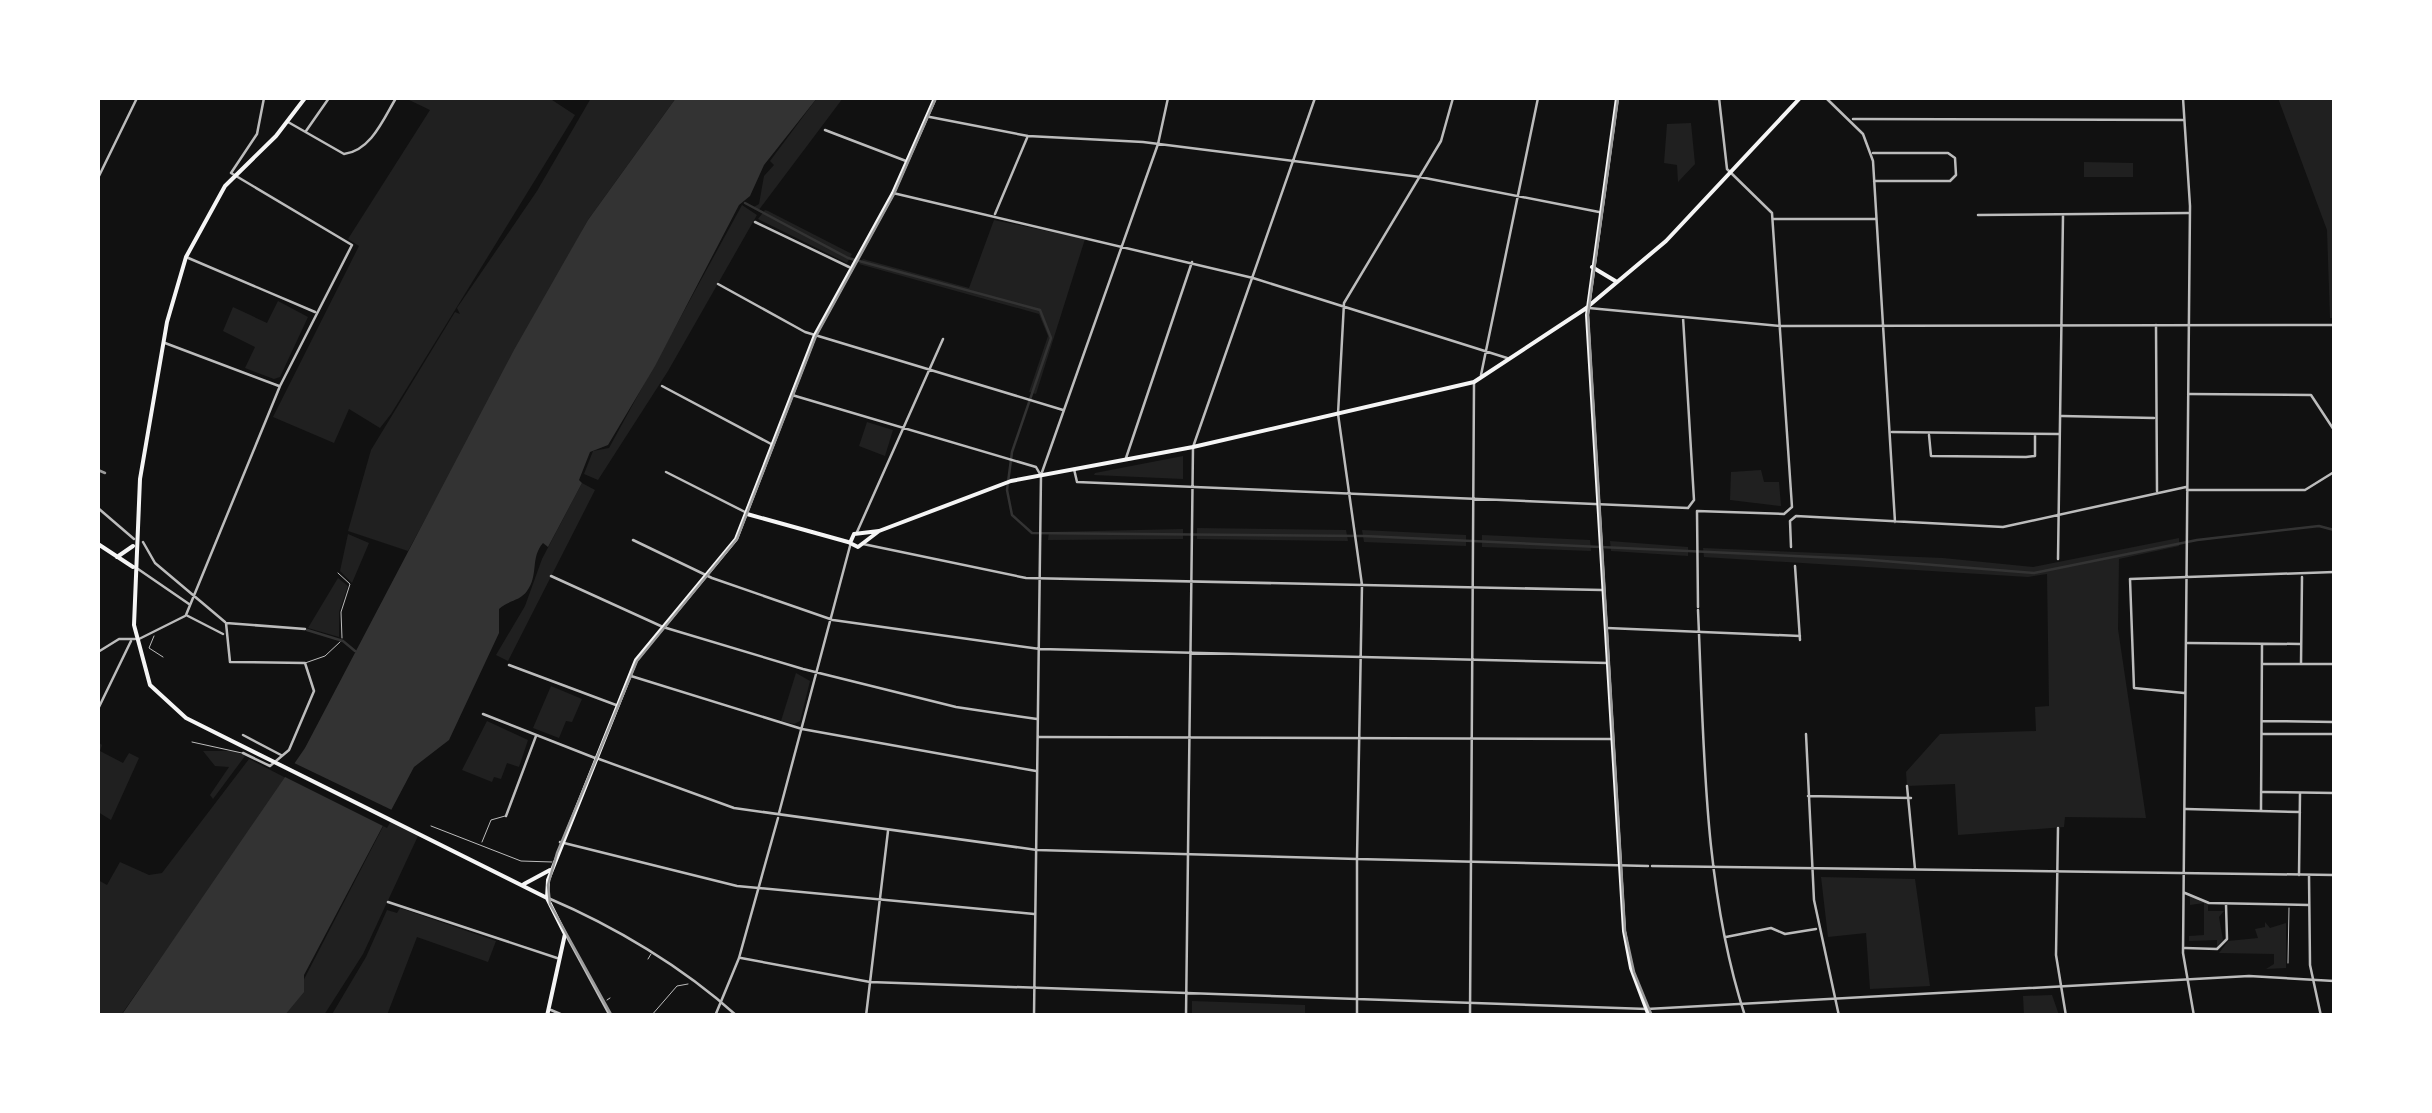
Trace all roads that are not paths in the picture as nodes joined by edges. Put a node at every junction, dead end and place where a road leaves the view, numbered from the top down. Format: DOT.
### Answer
graph roads {
  1 [pos="137,98"];
  2 [pos="264,98"];
  3 [pos="305,98"];
  4 [pos="329,98"];
  5 [pos="396,98"];
  6 [pos="935,98"];
  7 [pos="1168,98"];
  8 [pos="1315,98"];
  9 [pos="1452,98"];
  10 [pos="1538,98"];
  11 [pos="1616,98"];
  12 [pos="1677,98"];
  13 [pos="1719,98"];
  14 [pos="1800,98"];
  15 [pos="1826,98"];
  16 [pos="2183,98"];
  17 [pos="927,116"];
  18 [pos="1850,120"];
  19 [pos="2186,120"];
  20 [pos="287,122"];
  21 [pos="825,130"];
  22 [pos="305,132"];
  23 [pos="1028,136"];
  24 [pos="1158,144"];
  25 [pos="1872,153"];
  26 [pos="1295,161"];
  27 [pos="907,162"];
  28 [pos="1730,173"];
  29 [pos="233,176"];
  30 [pos="1420,177"];
  31 [pos="98,178"];
  32 [pos="1874,181"];
  33 [pos="892,193"];
  34 [pos="1516,196"];
  35 [pos="1601,212"];
  36 [pos="2190,213"];
  37 [pos="1978,214"];
  38 [pos="994,215"];
  39 [pos="2063,216"];
  40 [pos="1773,219"];
  41 [pos="1877,219"];
  42 [pos="755,222"];
  43 [pos="1122,244"];
  44 [pos="186,257"];
  45 [pos="1192,262"];
  46 [pos="851,267"];
  47 [pos="1592,268"];
  48 [pos="1253,278"];
  49 [pos="1617,282"];
  50 [pos="718,284"];
  51 [pos="1344,304"];
  52 [pos="1588,307"];
  53 [pos="317,312"];
  54 [pos="1683,317"];
  55 [pos="2156,324"];
  56 [pos="2188,324"];
  57 [pos="2334,324"];
  58 [pos="2061,325"];
  59 [pos="1780,326"];
  60 [pos="1884,326"];
  61 [pos="814,335"];
  62 [pos="943,339"];
  63 [pos="163,342"];
  64 [pos="1484,349"];
  65 [pos="1508,359"];
  66 [pos="930,370"];
  67 [pos="1482,377"];
  68 [pos="1474,382"];
  69 [pos="280,386"];
  70 [pos="662,386"];
  71 [pos="2188,394"];
  72 [pos="792,395"];
  73 [pos="1064,410"];
  74 [pos="1338,414"];
  75 [pos="2061,416"];
  76 [pos="2155,418"];
  77 [pos="2334,427"];
  78 [pos="903,428"];
  79 [pos="1890,432"];
  80 [pos="1928,432"];
  81 [pos="2036,433"];
  82 [pos="2062,434"];
  83 [pos="774,446"];
  84 [pos="1193,447"];
  85 [pos="1126,460"];
  86 [pos="1074,469"];
  87 [pos="666,472"];
  88 [pos="2334,472"];
  89 [pos="1041,475"];
  90 [pos="1189,486"];
  91 [pos="2187,488"];
  92 [pos="1348,492"];
  93 [pos="2157,493"];
  94 [pos="1476,498"];
  95 [pos="1598,502"];
  96 [pos="98,508"];
  97 [pos="748,514"];
  98 [pos="1792,514"];
  99 [pos="2059,515"];
  100 [pos="1895,522"];
  101 [pos="879,531"];
  102 [pos="856,535"];
  103 [pos="834,536"];
  104 [pos="634,540"];
  105 [pos="138,542"];
  106 [pos="98,544"];
  107 [pos="850,544"];
  108 [pos="861,544"];
  109 [pos="1791,547"];
  110 [pos="116,557"];
  111 [pos="2058,559"];
  112 [pos="850,560"];
  113 [pos="1795,566"];
  114 [pos="134,567"];
  115 [pos="2334,572"];
  116 [pos="338,573"];
  117 [pos="551,576"];
  118 [pos="707,576"];
  119 [pos="2302,576"];
  120 [pos="1040,578"];
  121 [pos="2187,579"];
  122 [pos="1188,581"];
  123 [pos="1362,584"];
  124 [pos="1474,588"];
  125 [pos="1603,590"];
  126 [pos="194,597"];
  127 [pos="190,605"];
  128 [pos="186,614"];
  129 [pos="833,620"];
  130 [pos="226,623"];
  131 [pos="666,628"];
  132 [pos="1606,628"];
  133 [pos="305,629"];
  134 [pos="1699,629"];
  135 [pos="153,633"];
  136 [pos="224,635"];
  137 [pos="135,638"];
  138 [pos="342,638"];
  139 [pos="340,642"];
  140 [pos="2186,643"];
  141 [pos="2262,644"];
  142 [pos="2301,644"];
  143 [pos="1040,649"];
  144 [pos="98,652"];
  145 [pos="1187,653"];
  146 [pos="162,657"];
  147 [pos="1361,657"];
  148 [pos="1474,660"];
  149 [pos="305,662"];
  150 [pos="1608,663"];
  151 [pos="509,664"];
  152 [pos="2262,664"];
  153 [pos="2301,664"];
  154 [pos="2334,664"];
  155 [pos="818,673"];
  156 [pos="632,677"];
  157 [pos="2186,693"];
  158 [pos="618,706"];
  159 [pos="98,709"];
  160 [pos="483,714"];
  161 [pos="1038,719"];
  162 [pos="2262,721"];
  163 [pos="2334,722"];
  164 [pos="802,729"];
  165 [pos="1806,734"];
  166 [pos="2262,734"];
  167 [pos="2334,734"];
  168 [pos="243,735"];
  169 [pos="536,735"];
  170 [pos="1038,737"];
  171 [pos="1186,738"];
  172 [pos="1359,738"];
  173 [pos="1612,739"];
  174 [pos="192,742"];
  175 [pos="1473,742"];
  176 [pos="243,753"];
  177 [pos="282,756"];
  178 [pos="596,758"];
  179 [pos="1038,772"];
  180 [pos="1907,786"];
  181 [pos="2261,792"];
  182 [pos="2300,792"];
  183 [pos="2334,794"];
  184 [pos="1808,796"];
  185 [pos="1911,798"];
  186 [pos="2184,809"];
  187 [pos="2261,811"];
  188 [pos="2300,812"];
  189 [pos="778,815"];
  190 [pos="506,816"];
  191 [pos="431,826"];
  192 [pos="2058,828"];
  193 [pos="888,830"];
  194 [pos="560,842"];
  195 [pos="481,845"];
  196 [pos="1037,850"];
  197 [pos="1185,854"];
  198 [pos="1357,859"];
  199 [pos="552,862"];
  200 [pos="1472,863"];
  201 [pos="1619,865"];
  202 [pos="1714,868"];
  203 [pos="1812,868"];
  204 [pos="550,870"];
  205 [pos="1915,871"];
  206 [pos="2057,873"];
  207 [pos="2184,874"];
  208 [pos="2299,875"];
  209 [pos="2309,875"];
  210 [pos="2334,876"];
  211 [pos="522,884"];
  212 [pos="757,889"];
  213 [pos="2184,893"];
  214 [pos="547,898"];
  215 [pos="388,902"];
  216 [pos="879,902"];
  217 [pos="2226,904"];
  218 [pos="2289,905"];
  219 [pos="2309,905"];
  220 [pos="1036,914"];
  221 [pos="1818,928"];
  222 [pos="565,934"];
  223 [pos="1725,937"];
  224 [pos="2183,948"];
  225 [pos="739,958"];
  226 [pos="560,959"];
  227 [pos="2288,964"];
  228 [pos="676,976"];
  229 [pos="2312,978"];
  230 [pos="2186,980"];
  231 [pos="2334,981"];
  232 [pos="870,982"];
  233 [pos="688,984"];
  234 [pos="678,986"];
  235 [pos="2060,986"];
  236 [pos="1035,988"];
  237 [pos="1186,994"];
  238 [pos="659,998"];
  239 [pos="1357,999"];
  240 [pos="1832,999"];
  241 [pos="663,1002"];
  242 [pos="1470,1002"];
  243 [pos="723,1003"];
  244 [pos="1742,1004"];
  245 [pos="1646,1009"];
  246 [pos="548,1012"];
  247 [pos="564,1016"];
  248 [pos="610,1016"];
  249 [pos="651,1016"];
  250 [pos="714,1016"];
  251 [pos="737,1016"];
  252 [pos="866,1016"];
  253 [pos="1034,1016"];
  254 [pos="1186,1016"];
  255 [pos="1357,1016"];
  256 [pos="1470,1016"];
  257 [pos="1646,1016"];
  258 [pos="1746,1016"];
  259 [pos="1838,1016"];
  260 [pos="2066,1016"];
  261 [pos="2194,1016"];
  262 [pos="2321,1016"];
  1 -- 31 [label="street"];
  2 -- 29 [label="street"];
  3 -- 20 [label="main road"];
  4 -- 22 [label="street"];
  5 -- 22 [label="street"];
  6 -- 17 [label="main road"];
  7 -- 24 [label="street"];
  8 -- 26 [label="street"];
  9 -- 30 [label="street"];
  10 -- 34 [label="street"];
  11 -- 35 [label="main road"];
  12 -- 13 [label="street"];
  13 -- 28 [label="street"];
  14 -- 28 [label="main road"];
  15 -- 18 [label="street"];
  16 -- 19 [label="street"];
  17 -- 23 [label="street"];
  17 -- 27 [label="main road"];
  18 -- 19 [label="street"];
  18 -- 25 [label="street"];
  19 -- 36 [label="street"];
  20 -- 22 [label="street"];
  20 -- 29 [label="main road"];
  21 -- 27 [label="street"];
  23 -- 24 [label="street"];
  23 -- 38 [label="street"];
  24 -- 26 [label="street"];
  24 -- 43 [label="street"];
  25 -- 32 [label="street"];
  25 -- 32 [label="street"];
  26 -- 30 [label="street"];
  26 -- 48 [label="street"];
  27 -- 33 [label="main road"];
  28 -- 40 [label="street"];
  28 -- 49 [label="main road"];
  29 -- 44 [label="main road"];
  29 -- 53 [label="street"];
  30 -- 34 [label="street"];
  30 -- 51 [label="street"];
  32 -- 41 [label="street"];
  33 -- 38 [label="street"];
  33 -- 46 [label="main road"];
  34 -- 35 [label="street"];
  34 -- 64 [label="street"];
  35 -- 47 [label="main road"];
  36 -- 39 [label="street"];
  36 -- 56 [label="street"];
  37 -- 39 [label="street"];
  38 -- 43 [label="street"];
  39 -- 58 [label="street"];
  40 -- 41 [label="street"];
  40 -- 59 [label="street"];
  41 -- 60 [label="street"];
  42 -- 46 [label="street"];
  43 -- 45 [label="street"];
  43 -- 73 [label="street"];
  44 -- 53 [label="street"];
  44 -- 63 [label="main road"];
  45 -- 48 [label="street"];
  45 -- 85 [label="street"];
  46 -- 61 [label="main road"];
  47 -- 49 [label="main road"];
  47 -- 52 [label="main road"];
  48 -- 51 [label="street"];
  48 -- 84 [label="street"];
  49 -- 52 [label="main road"];
  50 -- 61 [label="street"];
  51 -- 64 [label="street"];
  51 -- 74 [label="street"];
  52 -- 54 [label="street"];
  52 -- 65 [label="main road"];
  52 -- 95 [label="main road"];
  53 -- 69 [label="street"];
  54 -- 59 [label="street"];
  54 -- 95 [label="street"];
  55 -- 56 [label="street"];
  55 -- 58 [label="street"];
  55 -- 76 [label="street"];
  56 -- 57 [label="street"];
  56 -- 71 [label="street"];
  58 -- 60 [label="street"];
  58 -- 75 [label="street"];
  59 -- 60 [label="street"];
  59 -- 98 [label="street"];
  60 -- 79 [label="street"];
  61 -- 66 [label="street"];
  61 -- 72 [label="main road"];
  62 -- 66 [label="street"];
  63 -- 69 [label="street"];
  63 -- 105 [label="main road"];
  64 -- 65 [label="street"];
  64 -- 67 [label="street"];
  65 -- 67 [label="main road"];
  66 -- 73 [label="street"];
  66 -- 78 [label="street"];
  67 -- 68 [label="main road"];
  68 -- 74 [label="main road"];
  68 -- 94 [label="street"];
  69 -- 126 [label="street"];
  70 -- 83 [label="street"];
  71 -- 77 [label="street"];
  71 -- 91 [label="street"];
  72 -- 78 [label="street"];
  72 -- 83 [label="main road"];
  73 -- 89 [label="street"];
  74 -- 84 [label="main road"];
  74 -- 92 [label="street"];
  75 -- 76 [label="street"];
  75 -- 82 [label="street"];
  76 -- 93 [label="street"];
  78 -- 89 [label="street"];
  78 -- 102 [label="street"];
  79 -- 80 [label="street"];
  79 -- 100 [label="street"];
  80 -- 81 [label="street"];
  80 -- 81 [label="street"];
  81 -- 82 [label="street"];
  82 -- 99 [label="street"];
  83 -- 97 [label="main road"];
  84 -- 85 [label="main road"];
  84 -- 90 [label="street"];
  85 -- 86 [label="main road"];
  86 -- 89 [label="main road"];
  86 -- 90 [label="street"];
  87 -- 97 [label="street"];
  88 -- 91 [label="street"];
  89 -- 101 [label="main road"];
  89 -- 120 [label="street"];
  90 -- 92 [label="street"];
  90 -- 122 [label="street"];
  91 -- 93 [label="street"];
  91 -- 121 [label="street"];
  92 -- 94 [label="street"];
  92 -- 123 [label="street"];
  93 -- 99 [label="street"];
  94 -- 95 [label="street"];
  94 -- 124 [label="street"];
  95 -- 125 [label="main road"];
  96 -- 105 [label="street"];
  97 -- 103 [label="main road"];
  97 -- 118 [label="main road"];
  98 -- 100 [label="street"];
  98 -- 109 [label="street"];
  98 -- 134 [label="street"];
  99 -- 100 [label="street"];
  99 -- 111 [label="street"];
  101 -- 102 [label="main road"];
  101 -- 108 [label="main road"];
  102 -- 103 [label="main road"];
  102 -- 107 [label="main road"];
  102 -- 108 [label="main road"];
  103 -- 107 [label="main road"];
  104 -- 118 [label="street"];
  105 -- 110 [label="main road"];
  105 -- 114 [label="main road"];
  105 -- 126 [label="street"];
  106 -- 110 [label="main road"];
  107 -- 108 [label="main road"];
  107 -- 112 [label="street"];
  108 -- 112 [label="street"];
  108 -- 120 [label="street"];
  110 -- 114 [label="main road"];
  112 -- 129 [label="street"];
  113 -- 134 [label="street"];
  114 -- 127 [label="street"];
  114 -- 137 [label="main road"];
  115 -- 119 [label="street"];
  116 -- 138 [label="street"];
  117 -- 131 [label="street"];
  118 -- 129 [label="street"];
  118 -- 131 [label="main road"];
  119 -- 121 [label="street"];
  119 -- 142 [label="street"];
  120 -- 122 [label="street"];
  120 -- 143 [label="street"];
  121 -- 140 [label="street"];
  121 -- 157 [label="street"];
  122 -- 123 [label="street"];
  122 -- 145 [label="street"];
  123 -- 124 [label="street"];
  123 -- 147 [label="street"];
  124 -- 125 [label="street"];
  124 -- 148 [label="street"];
  125 -- 132 [label="main road"];
  126 -- 127 [label="street"];
  126 -- 130 [label="street"];
  127 -- 128 [label="street"];
  128 -- 135 [label="street"];
  128 -- 136 [label="street"];
  129 -- 143 [label="street"];
  129 -- 155 [label="street"];
  130 -- 133 [label="street"];
  130 -- 136 [label="street"];
  131 -- 155 [label="street"];
  131 -- 156 [label="main road"];
  132 -- 134 [label="street"];
  132 -- 150 [label="main road"];
  134 -- 202 [label="street"];
  135 -- 137 [label="street"];
  135 -- 146 [label="street"];
  136 -- 149 [label="street"];
  137 -- 144 [label="street"];
  137 -- 159 [label="street"];
  137 -- 211 [label="main road"];
  139 -- 149 [label="street"];
  140 -- 141 [label="street"];
  140 -- 157 [label="street"];
  141 -- 142 [label="street"];
  141 -- 152 [label="street"];
  142 -- 153 [label="street"];
  143 -- 145 [label="street"];
  143 -- 161 [label="street"];
  145 -- 147 [label="street"];
  145 -- 171 [label="street"];
  147 -- 148 [label="street"];
  147 -- 172 [label="street"];
  148 -- 150 [label="street"];
  148 -- 175 [label="street"];
  149 -- 177 [label="street"];
  150 -- 173 [label="main road"];
  151 -- 158 [label="street"];
  152 -- 153 [label="street"];
  152 -- 162 [label="street"];
  153 -- 154 [label="street"];
  155 -- 161 [label="street"];
  155 -- 164 [label="street"];
  156 -- 158 [label="main road"];
  156 -- 164 [label="street"];
  157 -- 186 [label="street"];
  158 -- 178 [label="main road"];
  160 -- 169 [label="street"];
  161 -- 170 [label="street"];
  162 -- 163 [label="street"];
  162 -- 166 [label="street"];
  164 -- 179 [label="street"];
  164 -- 189 [label="street"];
  165 -- 184 [label="street"];
  166 -- 167 [label="street"];
  166 -- 181 [label="street"];
  168 -- 177 [label="street"];
  169 -- 178 [label="street"];
  169 -- 190 [label="street"];
  170 -- 171 [label="street"];
  170 -- 179 [label="street"];
  171 -- 172 [label="street"];
  171 -- 197 [label="street"];
  172 -- 175 [label="street"];
  172 -- 198 [label="street"];
  173 -- 175 [label="street"];
  173 -- 201 [label="main road"];
  174 -- 176 [label="street"];
  175 -- 200 [label="street"];
  176 -- 177 [label="street"];
  178 -- 189 [label="street"];
  178 -- 194 [label="main road"];
  179 -- 196 [label="street"];
  180 -- 185 [label="street"];
  181 -- 182 [label="street"];
  181 -- 187 [label="street"];
  182 -- 183 [label="street"];
  182 -- 188 [label="street"];
  184 -- 185 [label="street"];
  184 -- 203 [label="street"];
  185 -- 205 [label="street"];
  186 -- 187 [label="street"];
  186 -- 207 [label="street"];
  187 -- 188 [label="street"];
  188 -- 208 [label="street"];
  189 -- 193 [label="street"];
  189 -- 212 [label="street"];
  190 -- 195 [label="street"];
  191 -- 195 [label="street"];
  192 -- 206 [label="street"];
  193 -- 196 [label="street"];
  193 -- 216 [label="street"];
  194 -- 199 [label="main road"];
  194 -- 212 [label="street"];
  195 -- 199 [label="street"];
  196 -- 197 [label="street"];
  196 -- 220 [label="street"];
  197 -- 198 [label="street"];
  197 -- 237 [label="street"];
  198 -- 200 [label="street"];
  198 -- 239 [label="street"];
  199 -- 204 [label="main road"];
  200 -- 201 [label="street"];
  200 -- 242 [label="street"];
  201 -- 202 [label="street"];
  201 -- 245 [label="main road"];
  202 -- 203 [label="street"];
  202 -- 223 [label="street"];
  203 -- 205 [label="street"];
  203 -- 221 [label="street"];
  204 -- 211 [label="main road"];
  204 -- 214 [label="main road"];
  205 -- 206 [label="street"];
  206 -- 207 [label="street"];
  206 -- 235 [label="street"];
  207 -- 208 [label="street"];
  207 -- 213 [label="street"];
  208 -- 209 [label="street"];
  209 -- 210 [label="street"];
  209 -- 219 [label="street"];
  211 -- 214 [label="main road"];
  212 -- 216 [label="street"];
  212 -- 225 [label="street"];
  213 -- 217 [label="street"];
  213 -- 224 [label="street"];
  214 -- 222 [label="main road"];
  214 -- 243 [label="street"];
  215 -- 226 [label="street"];
  216 -- 220 [label="street"];
  216 -- 232 [label="street"];
  217 -- 218 [label="street"];
  217 -- 224 [label="street"];
  218 -- 219 [label="street"];
  218 -- 227 [label="street"];
  219 -- 229 [label="street"];
  220 -- 236 [label="street"];
  221 -- 223 [label="street"];
  221 -- 240 [label="street"];
  222 -- 226 [label="main road"];
  222 -- 248 [label="street"];
  223 -- 244 [label="street"];
  224 -- 230 [label="street"];
  225 -- 232 [label="street"];
  225 -- 243 [label="street"];
  226 -- 246 [label="main road"];
  228 -- 234 [label="street"];
  229 -- 230 [label="street"];
  229 -- 231 [label="street"];
  229 -- 262 [label="street"];
  230 -- 235 [label="street"];
  230 -- 261 [label="street"];
  232 -- 236 [label="street"];
  232 -- 252 [label="street"];
  233 -- 234 [label="street"];
  234 -- 241 [label="street"];
  235 -- 240 [label="street"];
  235 -- 260 [label="street"];
  236 -- 237 [label="street"];
  236 -- 253 [label="street"];
  237 -- 239 [label="street"];
  237 -- 254 [label="street"];
  238 -- 241 [label="street"];
  239 -- 242 [label="street"];
  239 -- 255 [label="street"];
  240 -- 244 [label="street"];
  240 -- 259 [label="street"];
  241 -- 249 [label="street"];
  242 -- 245 [label="street"];
  242 -- 256 [label="street"];
  243 -- 250 [label="street"];
  243 -- 251 [label="street"];
  244 -- 245 [label="street"];
  244 -- 258 [label="street"];
  245 -- 257 [label="main road"];
  246 -- 247 [label="street"];
}
